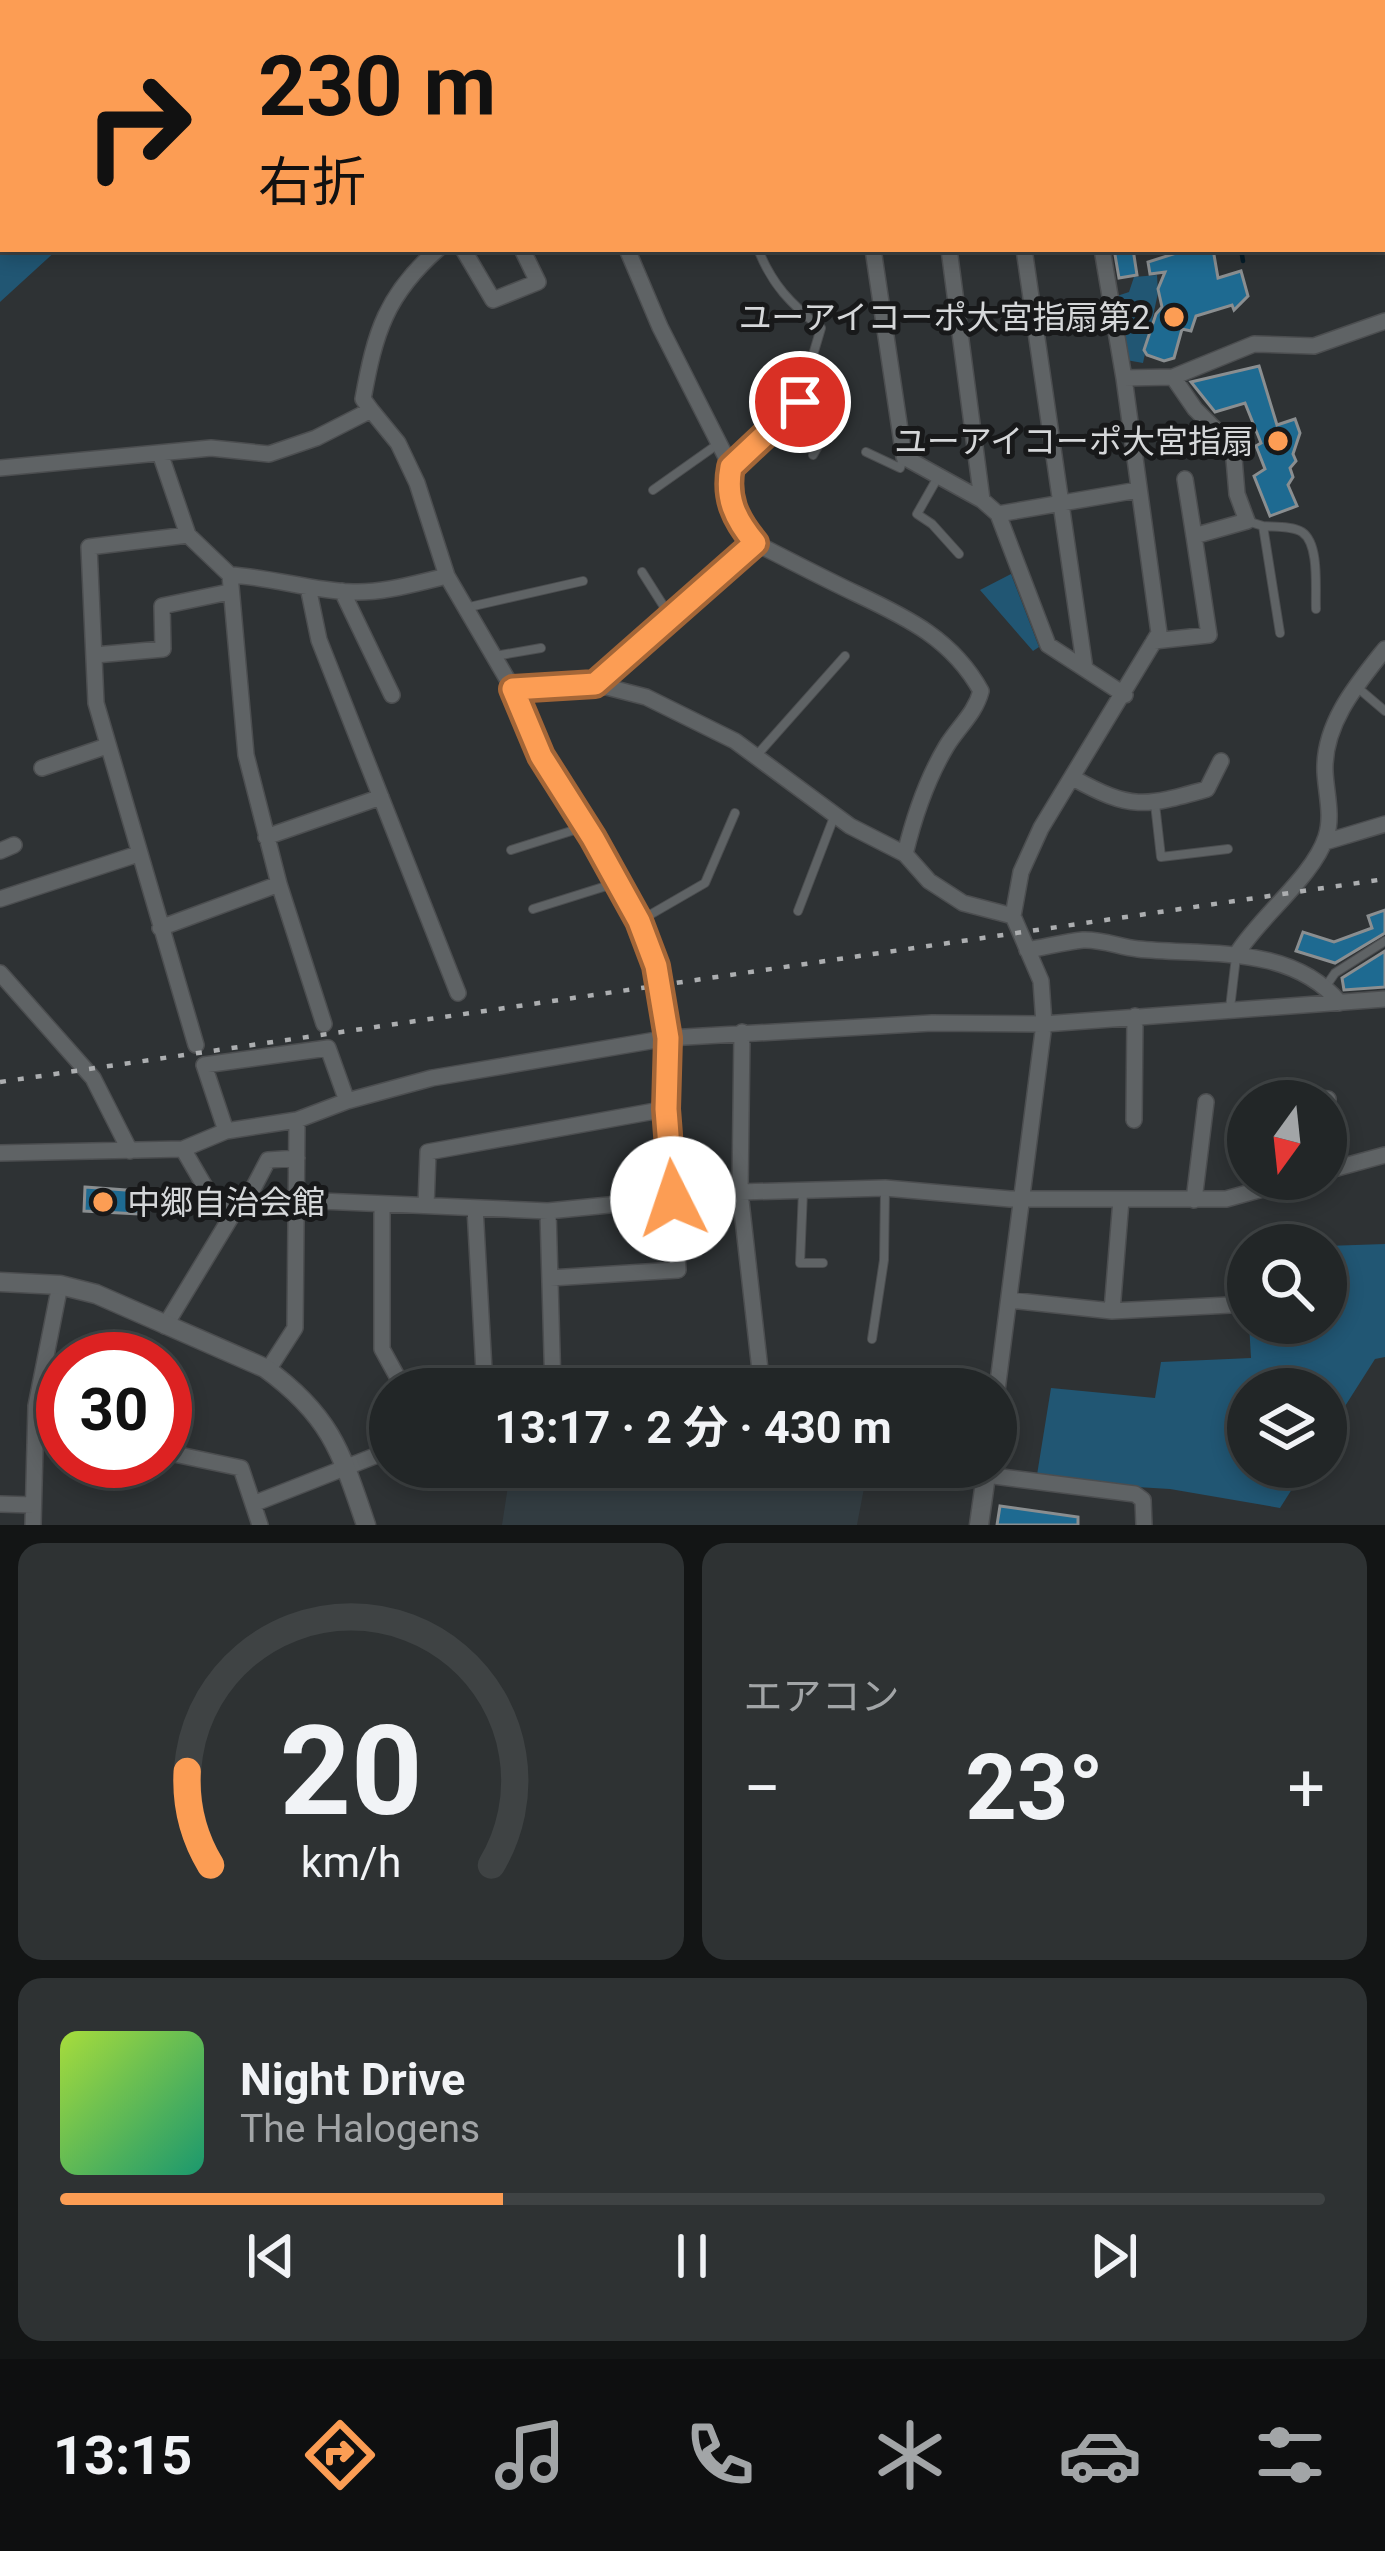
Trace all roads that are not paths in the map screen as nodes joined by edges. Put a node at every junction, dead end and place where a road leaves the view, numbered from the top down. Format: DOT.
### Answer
graph roads {
  1 [pos="435,252"];
  2 [pos="465,252"];
  3 [pos="523,252"];
  4 [pos="629,252"];
  5 [pos="759,252"];
  6 [pos="873,252"];
  7 [pos="949,252"];
  8 [pos="1024,252"];
  9 [pos="1103,252"];
  10 [pos="1385,321"];
  11 [pos="1173,377"];
  12 [pos="1124,378"];
  13 [pos="800,402"];
  14 [pos="371,410"];
  15 [pos="719,443"];
  16 [pos="866,452"];
  17 [pos="813,454"];
  18 [pos="161,456"];
  19 [pos="904,457"];
  20 [pos="731,467"];
  21 [pos="0,468"];
  22 [pos="938,477"];
  23 [pos="1185,478"];
  24 [pos="652,490"];
  25 [pos="1138,490"];
  26 [pos="982,500"];
  27 [pos="1061,502"];
  28 [pos="998,514"];
  29 [pos="1255,524"];
  30 [pos="188,535"];
  31 [pos="1194,536"];
  32 [pos="755,543"];
  33 [pos="959,554"];
  34 [pos="642,572"];
  35 [pos="447,576"];
  36 [pos="583,580"];
  37 [pos="230,584"];
  38 [pos="308,587"];
  39 [pos="342,591"];
  40 [pos="464,608"];
  41 [pos="1316,608"];
  42 [pos="669,614"];
  43 [pos="1280,633"];
  44 [pos="1154,641"];
  45 [pos="541,648"];
  46 [pos="1385,649"];
  47 [pos="95,656"];
  48 [pos="845,656"];
  49 [pos="493,657"];
  50 [pos="1084,669"];
  51 [pos="595,684"];
  52 [pos="1356,687"];
  53 [pos="513,689"];
  54 [pos="1125,694"];
  55 [pos="392,695"];
  56 [pos="1385,712"];
  57 [pos="107,746"];
  58 [pos="756,756"];
  59 [pos="1221,761"];
  60 [pos="42,768"];
  61 [pos="1072,778"];
  62 [pos="381,797"];
  63 [pos="1155,804"];
  64 [pos="735,813"];
  65 [pos="835,815"];
  66 [pos="1385,824"];
  67 [pos="585,827"];
  68 [pos="266,837"];
  69 [pos="1324,842"];
  70 [pos="1228,849"];
  71 [pos="511,850"];
  72 [pos="138,854"];
  73 [pos="905,854"];
  74 [pos="618,882"];
  75 [pos="279,884"];
  76 [pos="0,899"];
  77 [pos="533,909"];
  78 [pos="798,911"];
  79 [pos="1013,916"];
  80 [pos="639,921"];
  81 [pos="160,928"];
  82 [pos="1385,941"];
  83 [pos="1027,950"];
  84 [pos="1236,955"];
  85 [pos="0,974"];
  86 [pos="1326,986"];
  87 [pos="458,993"];
  88 [pos="1385,999"];
  89 [pos="1340,1003"];
  90 [pos="1230,1009"];
  91 [pos="1136,1016"];
  92 [pos="324,1024"];
  93 [pos="1044,1024"];
  94 [pos="742,1032"];
  95 [pos="668,1038"];
  96 [pos="196,1045"];
  97 [pos="347,1101"];
  98 [pos="1206,1102"];
  99 [pos="666,1109"];
  100 [pos="297,1120"];
  101 [pos="1135,1120"];
  102 [pos="226,1131"];
  103 [pos="183,1148"];
  104 [pos="130,1151"];
  105 [pos="0,1153"];
  106 [pos="1385,1155"];
  107 [pos="297,1158"];
  108 [pos="1347,1165"];
  109 [pos="885,1188"];
  110 [pos="804,1189"];
  111 [pos="740,1192"];
  112 [pos="673,1199"];
  113 [pos="1020,1199"];
  114 [pos="1227,1199"];
  115 [pos="297,1200"];
  116 [pos="1121,1200"];
  117 [pos="1194,1200"];
  118 [pos="382,1204"];
  119 [pos="426,1206"];
  120 [pos="475,1208"];
  121 [pos="548,1211"];
  122 [pos="234,1212"];
  123 [pos="823,1263"];
  124 [pos="550,1278"];
  125 [pos="0,1282"];
  126 [pos="60,1285"];
  127 [pos="1009,1300"];
  128 [pos="1227,1305"];
  129 [pos="1112,1311"];
  130 [pos="165,1326"];
  131 [pos="872,1339"];
  132 [pos="392,1368"];
  133 [pos="484,1368"];
  134 [pos="553,1368"];
  135 [pos="760,1368"];
  136 [pos="1000,1368"];
  137 [pos="268,1370"];
  138 [pos="35,1425"];
  139 [pos="192,1458"];
  140 [pos="369,1458"];
  141 [pos="346,1466"];
  142 [pos="1017,1476"];
  143 [pos="984,1488"];
  144 [pos="0,1504"];
  145 [pos="253,1504"];
  146 [pos="33,1505"];
  147 [pos="33,1525"];
  148 [pos="260,1525"];
  149 [pos="366,1525"];
  150 [pos="979,1525"];
  151 [pos="1144,1525"];
  1 -- 14 [label="street"];
  2 -- 3 [label="street"];
  4 -- 15 [label="street"];
  5 -- 13 [label="lane"];
  6 -- 19 [label="street"];
  7 -- 26 [label="street"];
  8 -- 27 [label="street"];
  9 -- 12 [label="street"];
  10 -- 11 [label="street"];
  11 -- 12 [label="street"];
  11 -- 29 [label="street"];
  12 -- 25 [label="street"];
  13 -- 17 [label="lane"];
  13 -- 20 [label="lane"];
  14 -- 18 [label="street"];
  14 -- 35 [label="street"];
  15 -- 20 [label="street"];
  15 -- 24 [label="lane"];
  16 -- 19 [label="lane"];
  18 -- 21 [label="street"];
  18 -- 30 [label="street"];
  19 -- 22 [label="street"];
  20 -- 32 [label="street"];
  22 -- 26 [label="street"];
  22 -- 33 [label="lane"];
  23 -- 31 [label="street"];
  25 -- 27 [label="street"];
  25 -- 44 [label="street"];
  26 -- 28 [label="street"];
  27 -- 28 [label="street"];
  27 -- 50 [label="street"];
  28 -- 50 [label="street"];
  29 -- 31 [label="street"];
  29 -- 41 [label="lane"];
  29 -- 43 [label="lane"];
  30 -- 37 [label="street"];
  30 -- 47 [label="street"];
  31 -- 44 [label="street"];
  32 -- 42 [label="street"];
  32 -- 73 [label="street"];
  34 -- 42 [label="lane"];
  35 -- 39 [label="street"];
  35 -- 40 [label="street"];
  36 -- 40 [label="lane"];
  37 -- 38 [label="street"];
  37 -- 47 [label="street"];
  37 -- 68 [label="street"];
  38 -- 39 [label="street"];
  38 -- 62 [label="street"];
  39 -- 55 [label="street"];
  40 -- 49 [label="street"];
  42 -- 51 [label="street"];
  44 -- 54 [label="street"];
  45 -- 49 [label="lane"];
  46 -- 52 [label="street"];
  47 -- 57 [label="street"];
  48 -- 58 [label="lane"];
  49 -- 53 [label="street"];
  50 -- 54 [label="street"];
  51 -- 53 [label="street"];
  51 -- 58 [label="street"];
  52 -- 56 [label="lane"];
  52 -- 69 [label="street"];
  53 -- 67 [label="street"];
  54 -- 61 [label="street"];
  57 -- 60 [label="street"];
  57 -- 72 [label="street"];
  58 -- 65 [label="street"];
  59 -- 63 [label="street"];
  61 -- 63 [label="street"];
  61 -- 79 [label="street"];
  62 -- 68 [label="street"];
  62 -- 87 [label="street"];
  63 -- 70 [label="lane"];
  64 -- 80 [label="lane"];
  65 -- 73 [label="street"];
  65 -- 78 [label="lane"];
  66 -- 69 [label="street"];
  67 -- 71 [label="lane"];
  67 -- 74 [label="street"];
  68 -- 75 [label="street"];
  69 -- 84 [label="street"];
  72 -- 76 [label="street"];
  72 -- 81 [label="street"];
  73 -- 79 [label="street"];
  74 -- 77 [label="lane"];
  74 -- 80 [label="street"];
  75 -- 81 [label="street"];
  75 -- 92 [label="street"];
  79 -- 83 [label="street"];
  80 -- 95 [label="street"];
  81 -- 96 [label="street"];
  82 -- 86 [label="lane"];
  83 -- 84 [label="street"];
  83 -- 93 [label="street"];
  84 -- 86 [label="street"];
  84 -- 90 [label="lane"];
  85 -- 104 [label="street"];
  86 -- 89 [label="street"];
  88 -- 89 [label="street"];
  89 -- 90 [label="street"];
  90 -- 91 [label="street"];
  91 -- 93 [label="street"];
  91 -- 101 [label="street"];
  93 -- 94 [label="street"];
  93 -- 113 [label="street"];
  94 -- 95 [label="street"];
  94 -- 111 [label="street"];
  95 -- 97 [label="street"];
  95 -- 99 [label="street"];
  97 -- 100 [label="street"];
  97 -- 102 [label="street"];
  98 -- 117 [label="street"];
  99 -- 112 [label="street"];
  99 -- 119 [label="street"];
  100 -- 102 [label="street"];
  100 -- 107 [label="street"];
  102 -- 103 [label="street"];
  103 -- 104 [label="street"];
  103 -- 122 [label="street"];
  104 -- 105 [label="street"];
  106 -- 108 [label="street"];
  107 -- 115 [label="street"];
  107 -- 122 [label="street"];
  109 -- 110 [label="street"];
  109 -- 113 [label="street"];
  109 -- 131 [label="lane"];
  110 -- 111 [label="street"];
  110 -- 123 [label="lane"];
  111 -- 112 [label="street"];
  111 -- 135 [label="street"];
  112 -- 121 [label="street"];
  112 -- 124 [label="street"];
  113 -- 116 [label="street"];
  113 -- 127 [label="street"];
  114 -- 117 [label="street"];
  115 -- 118 [label="street"];
  115 -- 137 [label="street"];
  116 -- 117 [label="street"];
  116 -- 129 [label="street"];
  118 -- 119 [label="street"];
  118 -- 132 [label="street"];
  119 -- 120 [label="street"];
  120 -- 121 [label="street"];
  120 -- 133 [label="street"];
  121 -- 124 [label="street"];
  122 -- 130 [label="street"];
  124 -- 134 [label="street"];
  125 -- 126 [label="street"];
  126 -- 130 [label="street"];
  126 -- 138 [label="street"];
  127 -- 129 [label="street"];
  127 -- 136 [label="street"];
  128 -- 129 [label="street"];
  130 -- 137 [label="street"];
  137 -- 141 [label="street"];
  138 -- 146 [label="street"];
  139 -- 145 [label="street"];
  140 -- 141 [label="street"];
  141 -- 145 [label="street"];
  141 -- 149 [label="street"];
  142 -- 151 [label="street"];
  143 -- 150 [label="street"];
  144 -- 146 [label="street"];
  145 -- 148 [label="street"];
  146 -- 147 [label="street"];
}
